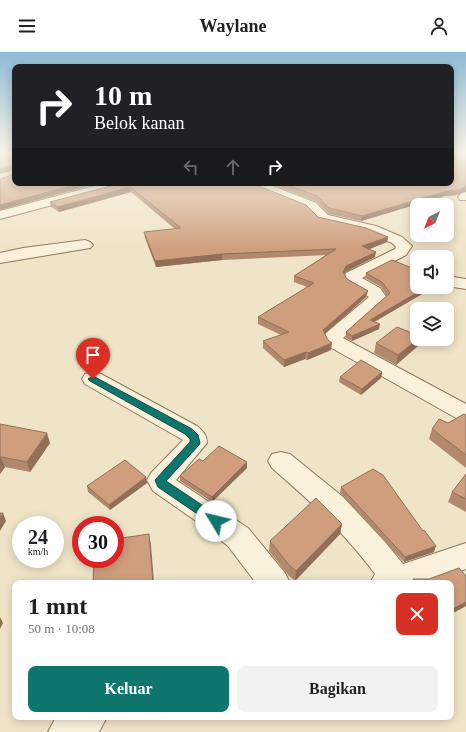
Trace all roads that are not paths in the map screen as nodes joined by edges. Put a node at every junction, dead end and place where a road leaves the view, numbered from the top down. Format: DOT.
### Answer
graph roads {
  1 [pos="109,186"];
  2 [pos="261,186"];
  3 [pos="0,215"];
  4 [pos="85,245"];
  5 [pos="0,258"];
  6 [pos="454,282"];
  7 [pos="466,284"];
  8 [pos="93,379"];
  9 [pos="466,414"];
  10 [pos="281,461"];
  11 [pos="466,556"];
  12 [pos="272,580"];
  13 [pos="391,580"];
  14 [pos="395,580"];
  15 [pos="84,720"];
  16 [pos="67,732"];
  1 -- 3 [label="street"];
  2 -- 9 [label="street"];
  4 -- 5 [label="street"];
  6 -- 7 [label="street"];
  8 -- 12 [label="street"];
  10 -- 13 [label="street"];
  11 -- 14 [label="street"];
  15 -- 16 [label="street"];
}
